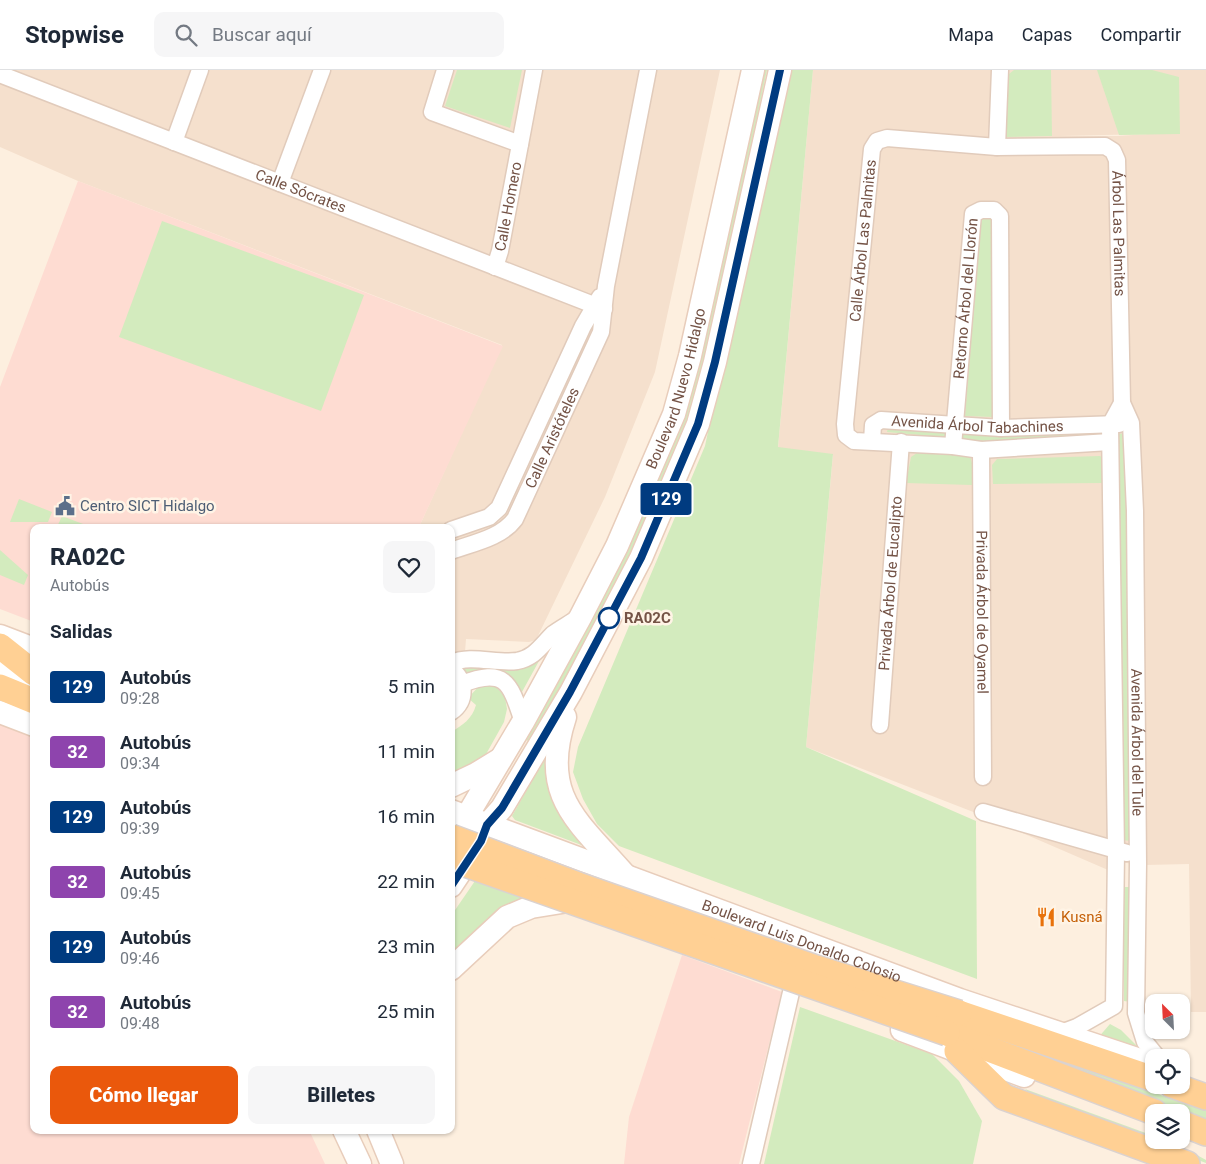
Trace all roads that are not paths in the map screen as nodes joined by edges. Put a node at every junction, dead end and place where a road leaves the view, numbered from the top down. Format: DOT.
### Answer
graph roads {
  1 [pos="0,70"];
  2 [pos="200,70"];
  3 [pos="322,70"];
  4 [pos="445,70"];
  5 [pos="534,70"];
  6 [pos="648,70"];
  7 [pos="753,70"];
  8 [pos="780,70"];
  9 [pos="1000,70"];
  10 [pos="174,142"];
  11 [pos="520,144"];
  12 [pos="997,147"];
  13 [pos="280,183"];
  14 [pos="495,266"];
  15 [pos="600,307"];
  16 [pos="1122,403"];
  17 [pos="1131,422"];
  18 [pos="954,425"];
  19 [pos="1110,425"];
  20 [pos="1042,427"];
  21 [pos="1000,428"];
  22 [pos="872,441"];
  23 [pos="901,442"];
  24 [pos="1110,442"];
  25 [pos="953,446"];
  26 [pos="1042,446"];
  27 [pos="982,450"];
  28 [pos="455,529"];
  29 [pos="455,550"];
  30 [pos="581,616"];
  31 [pos="0,636"];
  32 [pos="0,646"];
  33 [pos="30,647"];
  34 [pos="455,662"];
  35 [pos="0,663"];
  36 [pos="0,666"];
  37 [pos="30,671"];
  38 [pos="455,672"];
  39 [pos="30,673"];
  40 [pos="30,682"];
  41 [pos="462,684"];
  42 [pos="0,687"];
  43 [pos="570,692"];
  44 [pos="30,699"];
  45 [pos="0,706"];
  46 [pos="455,708"];
  47 [pos="30,710"];
  48 [pos="0,712"];
  49 [pos="522,722"];
  50 [pos="30,723"];
  51 [pos="880,725"];
  52 [pos="502,758"];
  53 [pos="983,777"];
  54 [pos="455,784"];
  55 [pos="982,812"];
  56 [pos="455,828"];
  57 [pos="484,833"];
  58 [pos="1116,852"];
  59 [pos="1137,854"];
  60 [pos="456,862"];
  61 [pos="574,871"];
  62 [pos="615,872"];
  63 [pos="1116,877"];
  64 [pos="1137,880"];
  65 [pos="568,901"];
  66 [pos="589,909"];
  67 [pos="455,965"];
  68 [pos="792,988"];
  69 [pos="1114,1006"];
  70 [pos="1136,1013"];
  71 [pos="954,1032"];
  72 [pos="1061,1033"];
  73 [pos="1151,1049"];
  74 [pos="1145,1062"];
  75 [pos="1145,1077"];
  76 [pos="1190,1088"];
  77 [pos="1190,1091"];
  78 [pos="1206,1096"];
  79 [pos="1145,1109"];
  80 [pos="1190,1127"];
  81 [pos="1206,1133"];
  82 [pos="346,1134"];
  83 [pos="378,1134"];
  84 [pos="360,1164"];
  85 [pos="392,1164"];
  86 [pos="751,1164"];
  87 [pos="1188,1164"];
  1 -- 10 [label="street, Calle Sócrates"];
  2 -- 10 [label="street"];
  3 -- 13 [label="street"];
  4 -- 11 [label="street, Calle Homero"];
  5 -- 11 [label="street, Calle Homero"];
  6 -- 15 [label="street, Calle Aristóteles"];
  7 -- 30 [label="street, Boulevard Nuevo Hidalgo"];
  8 -- 43 [label="street, Boulevard Nuevo Hidalgo"];
  9 -- 12 [label="street"];
  10 -- 13 [label="street, Calle Sócrates"];
  11 -- 14 [label="street, Calle Homero"];
  12 -- 16 [label="street, Árbol Las Palmitas"];
  12 -- 22 [label="street, Calle Árbol Las Palmitas"];
  13 -- 14 [label="street, Calle Sócrates"];
  14 -- 15 [label="street, Calle Sócrates"];
  15 -- 28 [label="street, Calle Aristóteles"];
  15 -- 29 [label="street, Calle Aristóteles"];
  16 -- 17 [label="street, Árbol Las Palmitas"];
  16 -- 19 [label="street, Árbol Las Palmitas"];
  17 -- 19 [label="street, Avenida Árbol Tabachines"];
  17 -- 59 [label="street, Avenida Árbol del Tule"];
  18 -- 21 [label="street, Avenida Árbol Tabachines"];
  18 -- 21 [label="street, Retorno Árbol del Llorón"];
  18 -- 22 [label="street, Avenida Árbol Tabachines"];
  18 -- 25 [label="street, Retorno Árbol del Llorón"];
  19 -- 20 [label="street, Avenida Árbol Tabachines"];
  19 -- 24 [label="street, Avenida Árbol del Tule"];
  20 -- 21 [label="street, Avenida Árbol Tabachines"];
  20 -- 26 [label="street"];
  22 -- 23 [label="street, Avenida Árbol Tabachines"];
  23 -- 25 [label="street, Avenida Árbol Tabachines"];
  23 -- 51 [label="street, Privada Árbol de Eucalipto"];
  24 -- 26 [label="street, Avenida Árbol Tabachines"];
  24 -- 58 [label="street, Avenida Árbol del Tule"];
  25 -- 27 [label="street, Avenida Árbol Tabachines"];
  26 -- 27 [label="street, Avenida Árbol Tabachines"];
  27 -- 53 [label="street, Privada Árbol de Oyamel"];
  30 -- 34 [label="street"];
  30 -- 49 [label="street, Boulevard Nuevo Hidalgo"];
  31 -- 33 [label="street"];
  32 -- 37 [label="main road"];
  35 -- 39 [label="main road"];
  36 -- 40 [label="street"];
  38 -- 41 [label="street"];
  41 -- 46 [label="street"];
  41 -- 49 [label="street"];
  42 -- 44 [label="main road"];
  43 -- 57 [label="street, Boulevard Nuevo Hidalgo"];
  43 -- 62 [label="street"];
  45 -- 47 [label="main road"];
  48 -- 50 [label="street"];
  49 -- 52 [label="street, Boulevard Nuevo Hidalgo"];
  52 -- 54 [label="street"];
  52 -- 56 [label="street, Boulevard Nuevo Hidalgo"];
  55 -- 58 [label="street"];
  56 -- 57 [label="street, Boulevard Luis Donaldo Colosio"];
  56 -- 71 [label="main road, Boulevard Luis Donaldo Colosio, bridge"];
  57 -- 60 [label="street, Boulevard Nuevo Hidalgo"];
  57 -- 61 [label="street"];
  57 -- 62 [label="street, Boulevard Luis Donaldo Colosio"];
  58 -- 59 [label="street"];
  58 -- 63 [label="street, Avenida Árbol del Tule"];
  59 -- 64 [label="street, Avenida Árbol del Tule"];
  60 -- 65 [label="street, Boulevard Luis Donaldo Colosio"];
  60 -- 71 [label="main road, Boulevard Luis Donaldo Colosio, bridge"];
  61 -- 62 [label="street"];
  61 -- 66 [label="street"];
  62 -- 72 [label="street, Boulevard Luis Donaldo Colosio"];
  63 -- 64 [label="street"];
  63 -- 69 [label="street, Avenida Árbol del Tule"];
  64 -- 70 [label="street, Avenida Árbol del Tule"];
  65 -- 66 [label="street, Boulevard Luis Donaldo Colosio"];
  65 -- 67 [label="street"];
  66 -- 68 [label="street, Boulevard Luis Donaldo Colosio"];
  68 -- 71 [label="street, Boulevard Luis Donaldo Colosio"];
  68 -- 86 [label="street"];
  69 -- 70 [label="street"];
  69 -- 72 [label="street"];
  70 -- 73 [label="street, Avenida Árbol del Tule"];
  71 -- 75 [label="main road, Boulevard Luis Donaldo Colosio"];
  71 -- 79 [label="main road, Boulevard Luis Donaldo Colosio"];
  71 -- 87 [label="main road"];
  72 -- 74 [label="street, Boulevard Luis Donaldo Colosio"];
  76 -- 78 [label="street"];
  77 -- 78 [label="main road"];
  80 -- 81 [label="main road"];
  82 -- 84 [label="street"];
  83 -- 85 [label="street"];
}
